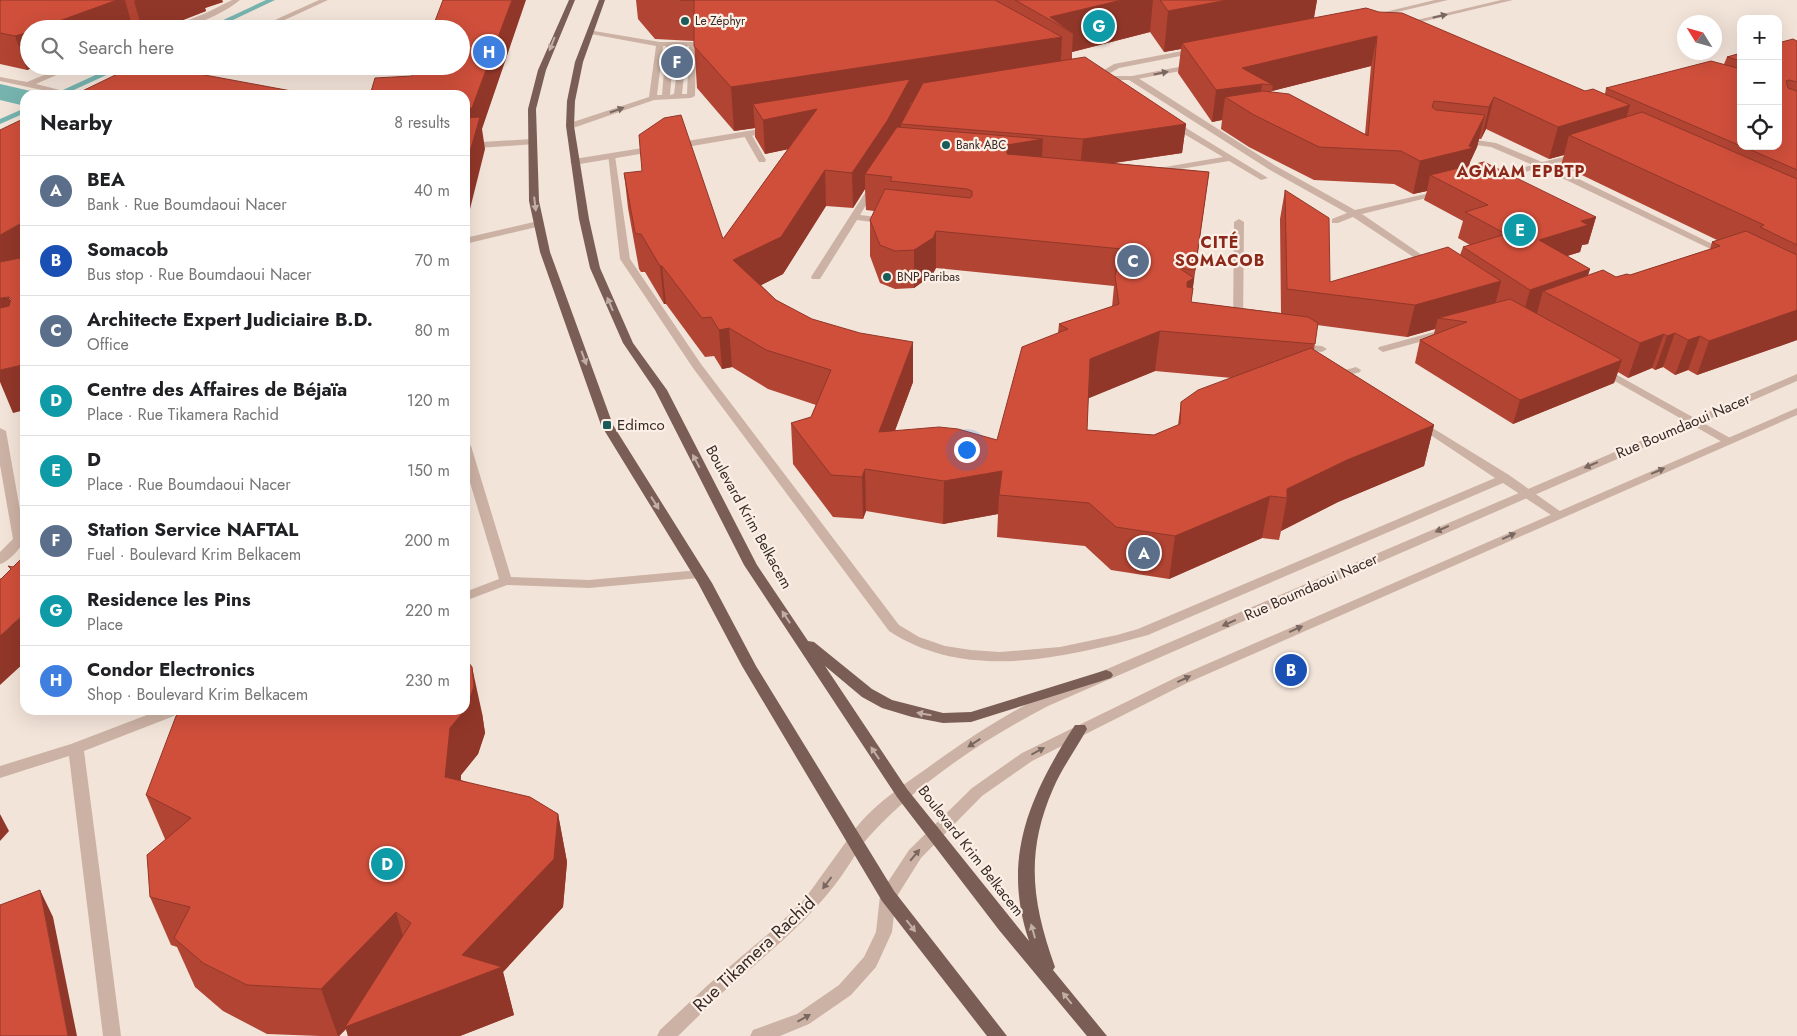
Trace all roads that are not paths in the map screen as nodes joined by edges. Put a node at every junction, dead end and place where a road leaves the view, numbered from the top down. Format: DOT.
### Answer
graph roads {
  1 [pos="237,0"];
  2 [pos="311,0"];
  3 [pos="572,0"];
  4 [pos="602,0"];
  5 [pos="1446,0"];
  6 [pos="1510,0"];
  7 [pos="323,1"];
  8 [pos="195,20"];
  9 [pos="279,20"];
  10 [pos="1379,24"];
  11 [pos="1396,26"];
  12 [pos="591,32"];
  13 [pos="660,44"];
  14 [pos="670,44"];
  15 [pos="684,44"];
  16 [pos="1207,48"];
  17 [pos="1202,64"];
  18 [pos="52,75"];
  19 [pos="162,75"];
  20 [pos="1091,78"];
  21 [pos="1132,78"];
  22 [pos="1,81"];
  23 [pos="146,83"];
  24 [pos="28,85"];
  25 [pos="1111,87"];
  26 [pos="52,90"];
  27 [pos="678,96"];
  28 [pos="666,97"];
  29 [pos="653,98"];
  30 [pos="1159,116"];
  31 [pos="1224,124"];
  32 [pos="570,126"];
  33 [pos="1208,126"];
  34 [pos="776,129"];
  35 [pos="1183,130"];
  36 [pos="747,134"];
  37 [pos="1457,140"];
  38 [pos="532,142"];
  39 [pos="470,146"];
  40 [pos="1590,151"];
  41 [pos="611,156"];
  42 [pos="1232,158"];
  43 [pos="762,160"];
  44 [pos="574,162"];
  45 [pos="1544,166"];
  46 [pos="1146,174"];
  47 [pos="1264,178"];
  48 [pos="878,179"];
  49 [pos="1487,180"];
  50 [pos="1449,189"];
  51 [pos="1354,213"];
  52 [pos="853,217"];
  53 [pos="1335,221"];
  54 [pos="900,222"];
  55 [pos="1239,222"];
  56 [pos="538,224"];
  57 [pos="470,239"];
  58 [pos="1722,251"];
  59 [pos="1704,258"];
  60 [pos="1739,260"];
  61 [pos="1442,272"];
  62 [pos="816,277"];
  63 [pos="1238,327"];
  64 [pos="1458,328"];
  65 [pos="1288,344"];
  66 [pos="1383,349"];
  67 [pos="1320,354"];
  68 [pos="1590,363"];
  69 [pos="1331,367"];
  70 [pos="1356,370"];
  71 [pos="1342,374"];
  72 [pos="1797,377"];
  73 [pos="1358,385"];
  74 [pos="1797,411"];
  75 [pos="1407,416"];
  76 [pos="1693,421"];
  77 [pos="0,431"];
  78 [pos="1728,441"];
  79 [pos="470,462"];
  80 [pos="1505,478"];
  81 [pos="1526,492"];
  82 [pos="1558,514"];
  83 [pos="20,530"];
  84 [pos="20,542"];
  85 [pos="0,560"];
  86 [pos="700,574"];
  87 [pos="506,581"];
  88 [pos="470,594"];
  89 [pos="798,636"];
  90 [pos="1106,675"];
  91 [pos="161,715"];
  92 [pos="1080,729"];
  93 [pos="76,748"];
  94 [pos="0,772"];
  95 [pos="902,793"];
  96 [pos="934,836"];
  97 [pos="854,843"];
  98 [pos="888,896"];
  99 [pos="1049,977"];
  100 [pos="112,1036"];
  101 [pos="666,1036"];
  102 [pos="758,1036"];
  103 [pos="998,1036"];
  104 [pos="1098,1036"];
  1 -- 8 [label="street"];
  2 -- 7 [label="street"];
  3 -- 38 [label="main road, one-way"];
  4 -- 12 [label="main road, Boulevard Krim Belkacem"];
  5 -- 10 [label="street"];
  11 -- 6 [label="street, one-way"];
  7 -- 9 [label="street"];
  12 -- 13 [label="street"];
  12 -- 32 [label="main road, Boulevard Krim Belkacem"];
  13 -- 14 [label="street"];
  13 -- 29 [label="street"];
  14 -- 15 [label="street"];
  14 -- 28 [label="street"];
  15 -- 27 [label="street"];
  15 -- 27 [label="street"];
  16 -- 20 [label="street"];
  21 -- 17 [label="street, one-way"];
  18 -- 24 [label="street"];
  19 -- 23 [label="street"];
  20 -- 21 [label="street"];
  20 -- 25 [label="street"];
  21 -- 33 [label="street"];
  22 -- 24 [label="street"];
  24 -- 26 [label="street"];
  27 -- 28 [label="street"];
  28 -- 29 [label="street"];
  32 -- 29 [label="street, one-way"];
  30 -- 35 [label="street"];
  31 -- 33 [label="street"];
  32 -- 44 [label="main road, Boulevard Krim Belkacem"];
  33 -- 35 [label="street"];
  33 -- 51 [label="street"];
  34 -- 36 [label="street"];
  35 -- 42 [label="street"];
  36 -- 41 [label="street"];
  36 -- 43 [label="street"];
  37 -- 45 [label="street"];
  38 -- 39 [label="street"];
  38 -- 56 [label="main road, one-way"];
  40 -- 45 [label="street"];
  41 -- 44 [label="street"];
  41 -- 80 [label="street"];
  42 -- 46 [label="street"];
  42 -- 47 [label="street"];
  89 -- 44 [label="main road, Boulevard Krim Belkacem, one-way"];
  45 -- 49 [label="street"];
  45 -- 58 [label="street"];
  48 -- 52 [label="street"];
  50 -- 51 [label="street"];
  51 -- 53 [label="street"];
  51 -- 61 [label="street"];
  52 -- 54 [label="street"];
  52 -- 62 [label="street"];
  55 -- 63 [label="street"];
  56 -- 57 [label="street"];
  56 -- 86 [label="main road, one-way"];
  58 -- 59 [label="street"];
  58 -- 60 [label="street"];
  64 -- 66 [label="street"];
  65 -- 67 [label="street"];
  68 -- 76 [label="street"];
  69 -- 71 [label="street"];
  70 -- 71 [label="street"];
  71 -- 73 [label="street"];
  72 -- 76 [label="street, Rue Boumdaoui Nacer"];
  74 -- 78 [label="street, Rue Boumdaoui Nacer"];
  75 -- 80 [label="street"];
  76 -- 78 [label="street"];
  76 -- 81 [label="street, Rue Boumdaoui Nacer, one-way"];
  77 -- 83 [label="street"];
  82 -- 78 [label="street, Rue Boumdaoui Nacer, one-way"];
  79 -- 87 [label="street"];
  80 -- 81 [label="street"];
  81 -- 82 [label="street"];
  81 -- 90 [label="street, Rue Boumdaoui Nacer, one-way"];
  92 -- 82 [label="street, Rue Boumdaoui Nacer, one-way"];
  84 -- 85 [label="street"];
  86 -- 87 [label="street"];
  86 -- 97 [label="main road"];
  87 -- 88 [label="street"];
  90 -- 89 [label="main road, one-way"];
  95 -- 89 [label="main road, Boulevard Krim Belkacem, one-way"];
  90 -- 95 [label="street, Rue Boumdaoui Nacer, one-way"];
  91 -- 93 [label="street"];
  96 -- 92 [label="street, Rue Boumdaoui Nacer, one-way"];
  99 -- 92 [label="main road, one-way"];
  93 -- 94 [label="street"];
  93 -- 100 [label="street"];
  95 -- 96 [label="main road, Boulevard Krim Belkacem"];
  95 -- 97 [label="street, Rue Boumdaoui Nacer"];
  98 -- 96 [label="street, Rue Boumdaoui Nacer, one-way"];
  96 -- 99 [label="main road, Boulevard Krim Belkacem"];
  97 -- 98 [label="main road"];
  97 -- 101 [label="street, Rue Tikamera Rachid, one-way"];
  102 -- 98 [label="street, one-way"];
  98 -- 103 [label="main road, one-way"];
  104 -- 99 [label="main road, Boulevard Krim Belkacem, one-way"];
}
